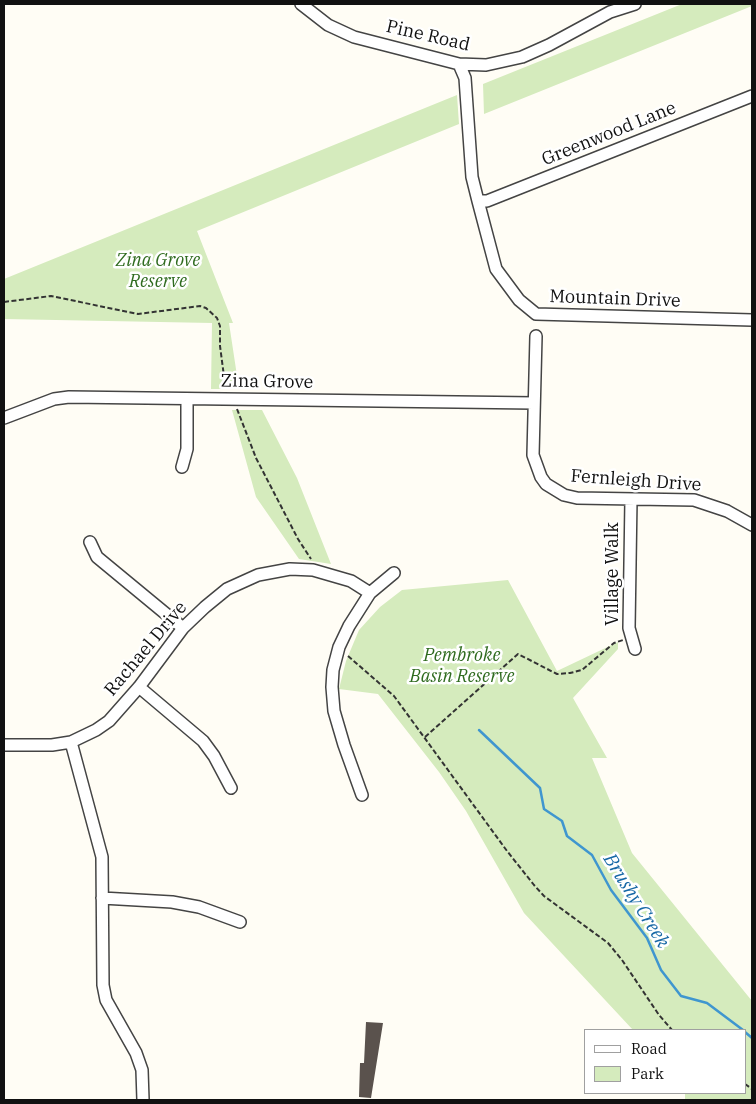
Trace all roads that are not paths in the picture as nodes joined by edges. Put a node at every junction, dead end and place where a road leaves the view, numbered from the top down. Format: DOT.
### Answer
graph roads {
  1 [pos="301,4"];
  2 [pos="635,4"];
  3 [pos="459,64"];
  4 [pos="752,96"];
  5 [pos="478,201"];
  6 [pos="752,320"];
  7 [pos="536,336"];
  8 [pos="187,399"];
  9 [pos="534,403"];
  10 [pos="4,418"];
  11 [pos="182,467"];
  12 [pos="631,499"];
  13 [pos="752,525"];
  14 [pos="90,542"];
  15 [pos="394,573"];
  16 [pos="370,593"];
  17 [pos="183,628"];
  18 [pos="635,649"];
  19 [pos="138,687"];
  20 [pos="71,742"];
  21 [pos="4,745"];
  22 [pos="231,788"];
  23 [pos="362,795"];
  24 [pos="102,898"];
  25 [pos="240,922"];
  26 [pos="142,1100"];
  1 -- 3 [label="street, Pine Road"];
  2 -- 3 [label="street, Pine Road"];
  3 -- 5 [label="street, Mountain Drive"];
  4 -- 5 [label="street, Greenwood Lane"];
  5 -- 6 [label="street, Mountain Drive"];
  7 -- 9 [label="street, Fernleigh Drive"];
  8 -- 9 [label="street, Zina Grove"];
  8 -- 10 [label="street, Zina Grove"];
  8 -- 11 [label="street"];
  9 -- 12 [label="street, Fernleigh Drive"];
  12 -- 13 [label="street, Fernleigh Drive"];
  12 -- 18 [label="street, Village Walk"];
  14 -- 17 [label="street"];
  15 -- 16 [label="street"];
  16 -- 17 [label="street, Rachael Drive"];
  16 -- 23 [label="street"];
  17 -- 19 [label="street, Rachael Drive"];
  19 -- 20 [label="street, Rachael Drive"];
  19 -- 22 [label="street"];
  20 -- 21 [label="street, Rachael Drive"];
  20 -- 24 [label="street"];
  24 -- 25 [label="street"];
  24 -- 26 [label="street"];
}
